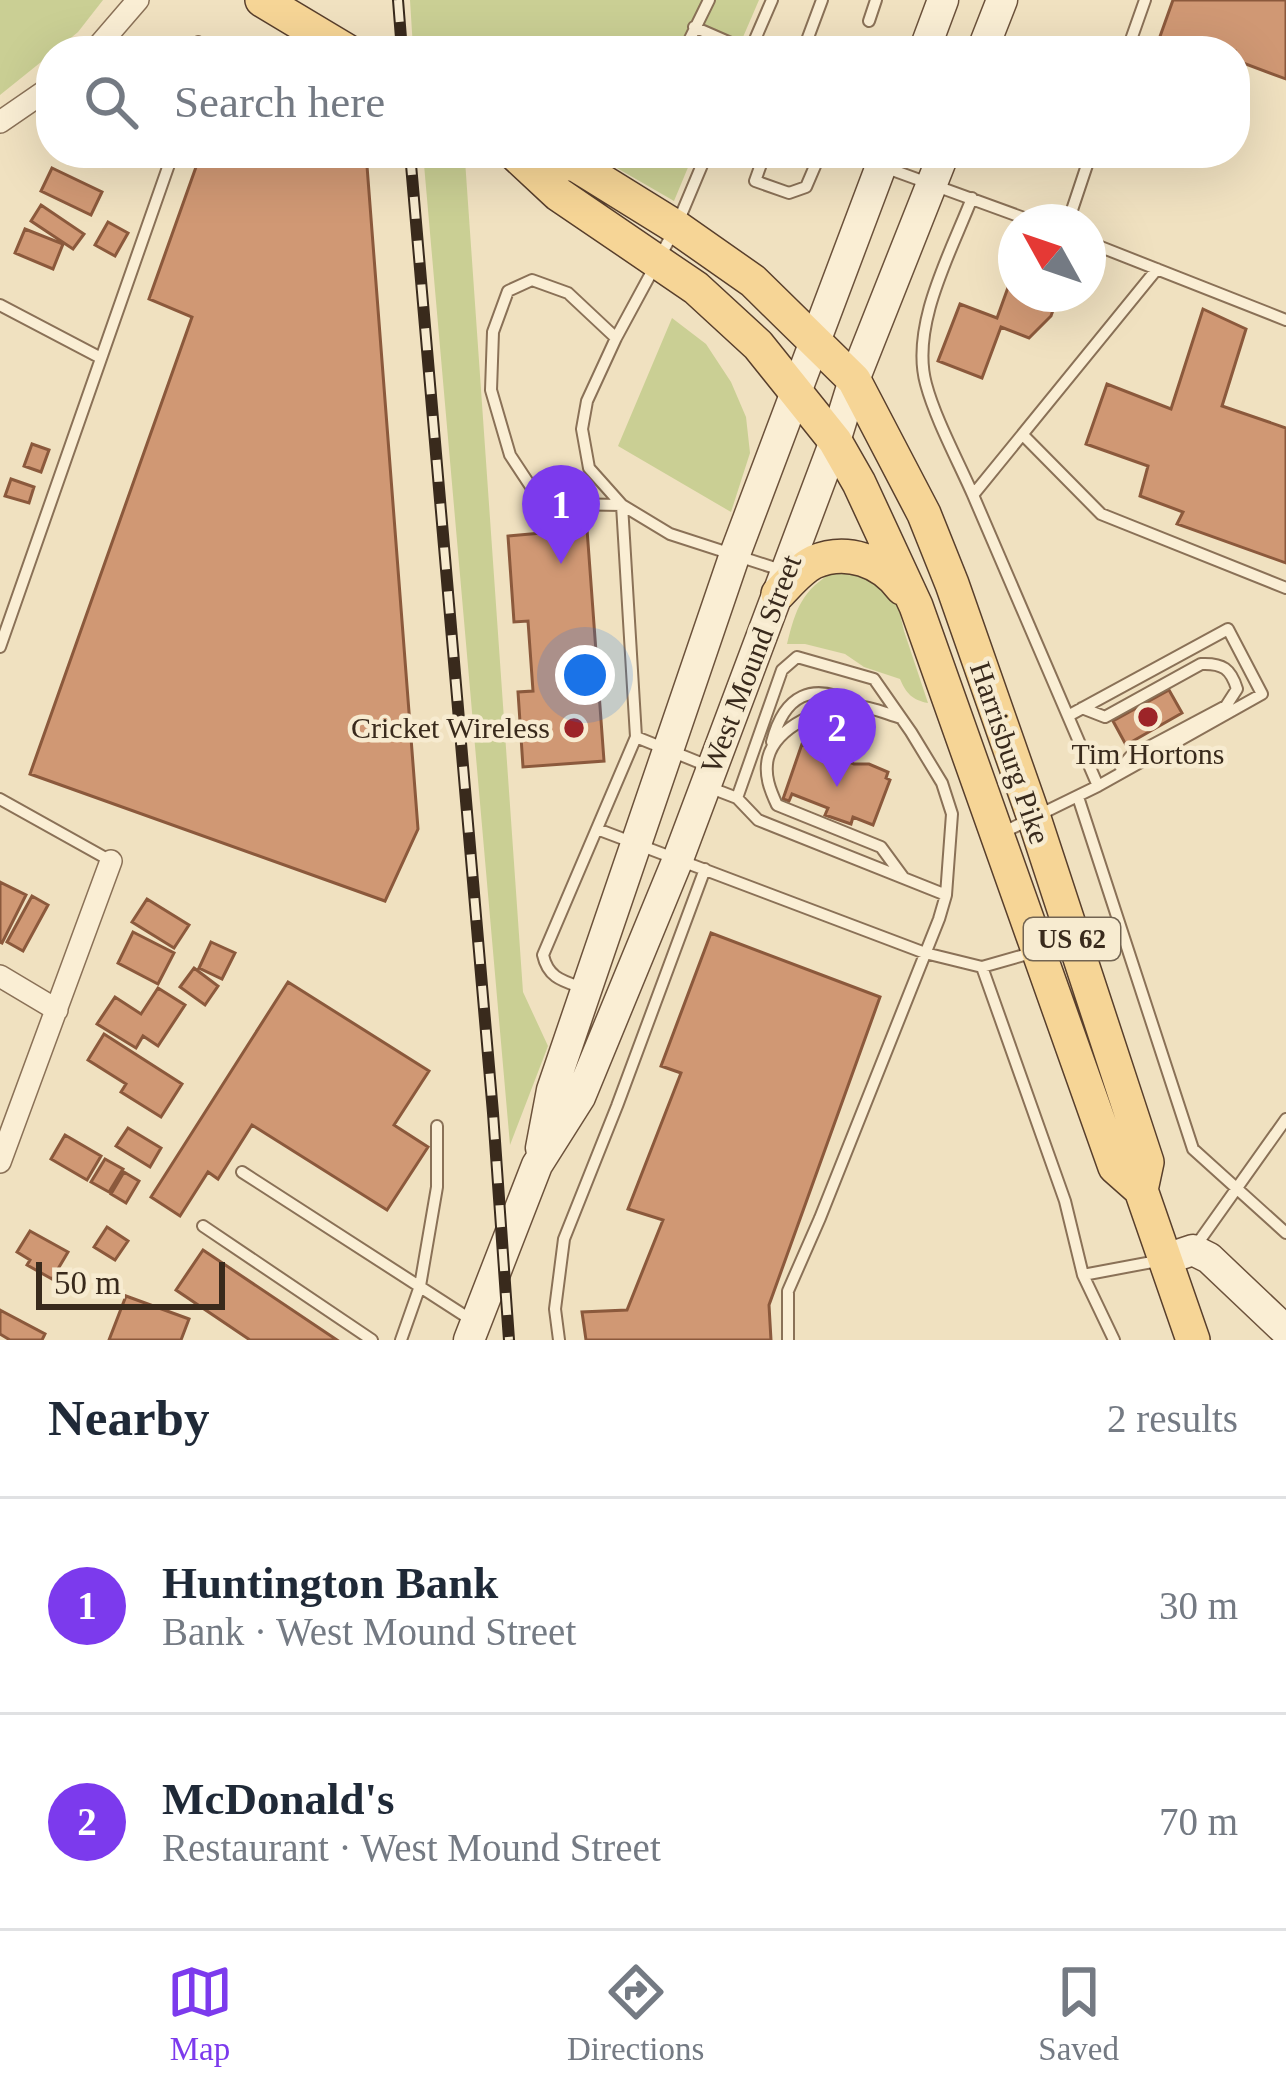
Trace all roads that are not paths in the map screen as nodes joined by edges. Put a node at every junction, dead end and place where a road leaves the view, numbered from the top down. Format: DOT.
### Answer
graph roads {
  1 [pos="138,0"];
  2 [pos="262,0"];
  3 [pos="709,0"];
  4 [pos="772,0"];
  5 [pos="822,0"];
  6 [pos="876,0"];
  7 [pos="944,0"];
  8 [pos="1002,0"];
  9 [pos="1145,0"];
  10 [pos="869,21"];
  11 [pos="694,27"];
  12 [pos="107,36"];
  13 [pos="322,36"];
  14 [pos="690,36"];
  15 [pos="715,36"];
  16 [pos="756,36"];
  17 [pos="809,36"];
  18 [pos="930,36"];
  19 [pos="988,36"];
  20 [pos="1132,36"];
  21 [pos="36,97"];
  22 [pos="0,122"];
  23 [pos="168,168"];
  24 [pos="530,168"];
  25 [pos="581,168"];
  26 [pos="701,168"];
  27 [pos="760,168"];
  28 [pos="814,168"];
  29 [pos="881,168"];
  30 [pos="901,168"];
  31 [pos="938,168"];
  32 [pos="1086,168"];
  33 [pos="932,184"];
  34 [pos="972,198"];
  35 [pos="1073,204"];
  36 [pos="998,208"];
  37 [pos="676,227"];
  38 [pos="1106,249"];
  39 [pos="659,261"];
  40 [pos="1156,269"];
  41 [pos="0,305"];
  42 [pos="1286,320"];
  43 [pos="616,338"];
  44 [pos="816,340"];
  45 [pos="99,357"];
  46 [pos="854,380"];
  47 [pos="796,395"];
  48 [pos="1023,435"];
  49 [pos="835,441"];
  50 [pos="973,495"];
  51 [pos="622,505"];
  52 [pos="735,554"];
  53 [pos="782,583"];
  54 [pos="1286,588"];
  55 [pos="916,606"];
  56 [pos="0,647"];
  57 [pos="858,705"];
  58 [pos="1082,708"];
  59 [pos="1068,716"];
  60 [pos="901,718"];
  61 [pos="635,737"];
  62 [pos="668,751"];
  63 [pos="768,758"];
  64 [pos="709,776"];
  65 [pos="1115,776"];
  66 [pos="1098,786"];
  67 [pos="1078,797"];
  68 [pos="737,798"];
  69 [pos="0,799"];
  70 [pos="1034,818"];
  71 [pos="597,829"];
  72 [pos="997,836"];
  73 [pos="637,844"];
  74 [pos="111,861"];
  75 [pos="691,864"];
  76 [pos="903,878"];
  77 [pos="946,895"];
  78 [pos="1073,941"];
  79 [pos="925,953"];
  80 [pos="1040,953"];
  81 [pos="982,968"];
  82 [pos="0,976"];
  83 [pos="586,989"];
  84 [pos="57,1010"];
  85 [pos="1286,1119"];
  86 [pos="437,1126"];
  87 [pos="0,1162"];
  88 [pos="537,1166"];
  89 [pos="242,1172"];
  90 [pos="1237,1189"];
  91 [pos="1142,1190"];
  92 [pos="203,1226"];
  93 [pos="1286,1233"];
  94 [pos="1179,1254"];
  95 [pos="1084,1275"];
  96 [pos="420,1286"];
  97 [pos="1286,1331"];
  98 [pos="473,1332"];
  99 [pos="372,1340"];
  100 [pos="400,1340"];
  101 [pos="559,1340"];
  102 [pos="788,1340"];
  103 [pos="1114,1340"];
  104 [pos="1192,1340"];
  1 -- 12 [label="street"];
  2 -- 13 [label="main road"];
  3 -- 11 [label="lane"];
  4 -- 16 [label="lane"];
  5 -- 17 [label="lane"];
  6 -- 10 [label="lane"];
  7 -- 18 [label="main road"];
  8 -- 19 [label="main road"];
  9 -- 20 [label="lane"];
  11 -- 14 [label="lane"];
  11 -- 15 [label="lane"];
  21 -- 22 [label="street"];
  23 -- 45 [label="lane"];
  24 -- 39 [label="main road, US 62"];
  25 -- 37 [label="main road, US 62"];
  26 -- 37 [label="lane"];
  27 -- 28 [label="lane"];
  29 -- 44 [label="main road, West Mound Street"];
  30 -- 33 [label="lane"];
  31 -- 33 [label="main road, West Mound Street"];
  32 -- 35 [label="lane"];
  33 -- 34 [label="lane"];
  33 -- 46 [label="main road, West Mound Street"];
  34 -- 36 [label="lane"];
  34 -- 50 [label="lane"];
  37 -- 39 [label="lane"];
  37 -- 44 [label="main road, US 62"];
  38 -- 40 [label="lane"];
  39 -- 43 [label="lane"];
  39 -- 47 [label="main road, US 62"];
  40 -- 42 [label="lane"];
  40 -- 48 [label="lane"];
  41 -- 45 [label="lane"];
  43 -- 51 [label="lane"];
  43 -- 51 [label="lane"];
  44 -- 46 [label="main road, Harrisburg Pike / US 62"];
  44 -- 47 [label="main road, West Mound Street"];
  45 -- 56 [label="lane"];
  46 -- 49 [label="main road, West Mound Street"];
  46 -- 70 [label="main road, Harrisburg Pike / US 62"];
  47 -- 49 [label="main road, Harrisburg Pike / US 62"];
  47 -- 52 [label="main road, West Mound Street"];
  48 -- 50 [label="lane"];
  48 -- 54 [label="lane"];
  49 -- 53 [label="main road, West Mound Street"];
  49 -- 55 [label="main road, Harrisburg Pike / US 62"];
  50 -- 59 [label="lane"];
  51 -- 52 [label="lane"];
  51 -- 61 [label="lane"];
  52 -- 53 [label="lane"];
  52 -- 62 [label="main road, West Mound Street"];
  53 -- 55 [label="main road"];
  53 -- 64 [label="main road, West Mound Street"];
  55 -- 72 [label="main road, Harrisburg Pike / US 62"];
  57 -- 60 [label="lane"];
  57 -- 63 [label="lane"];
  57 -- 63 [label="lane"];
  58 -- 59 [label="lane"];
  58 -- 65 [label="lane"];
  58 -- 65 [label="lane"];
  59 -- 66 [label="lane"];
  60 -- 68 [label="lane"];
  60 -- 77 [label="lane"];
  61 -- 62 [label="lane"];
  61 -- 71 [label="lane"];
  62 -- 64 [label="lane"];
  62 -- 73 [label="main road, West Mound Street"];
  63 -- 76 [label="lane"];
  64 -- 68 [label="lane"];
  64 -- 75 [label="main road, West Mound Street"];
  65 -- 66 [label="lane"];
  66 -- 67 [label="lane"];
  67 -- 70 [label="lane"];
  67 -- 90 [label="lane"];
  68 -- 76 [label="lane"];
  69 -- 74 [label="lane"];
  70 -- 72 [label="lane"];
  70 -- 78 [label="main road, Harrisburg Pike / US 62"];
  71 -- 73 [label="lane"];
  71 -- 83 [label="lane"];
  72 -- 80 [label="main road, Harrisburg Pike / US 62"];
  73 -- 75 [label="lane"];
  73 -- 83 [label="main road, West Mound Street"];
  74 -- 84 [label="street"];
  75 -- 79 [label="lane"];
  75 -- 88 [label="main road, West Mound Street"];
  75 -- 101 [label="lane"];
  76 -- 77 [label="lane"];
  77 -- 79 [label="lane"];
  78 -- 80 [label="lane"];
  78 -- 91 [label="main road, Harrisburg Pike / US 62"];
  79 -- 81 [label="lane"];
  79 -- 102 [label="lane"];
  80 -- 81 [label="lane"];
  80 -- 91 [label="main road, Harrisburg Pike / US 62"];
  81 -- 95 [label="lane"];
  82 -- 84 [label="street"];
  83 -- 88 [label="main road, West Mound Street"];
  84 -- 87 [label="street"];
  85 -- 90 [label="lane"];
  86 -- 96 [label="lane"];
  88 -- 98 [label="main road, West Mound Street"];
  89 -- 96 [label="lane"];
  90 -- 93 [label="lane"];
  90 -- 94 [label="lane"];
  91 -- 94 [label="main road, Harrisburg Pike / US 62"];
  92 -- 99 [label="lane"];
  94 -- 95 [label="lane"];
  94 -- 97 [label="main road"];
  94 -- 104 [label="main road, Harrisburg Pike / US 62"];
  95 -- 103 [label="lane"];
  96 -- 98 [label="lane"];
  96 -- 100 [label="lane"];
}
